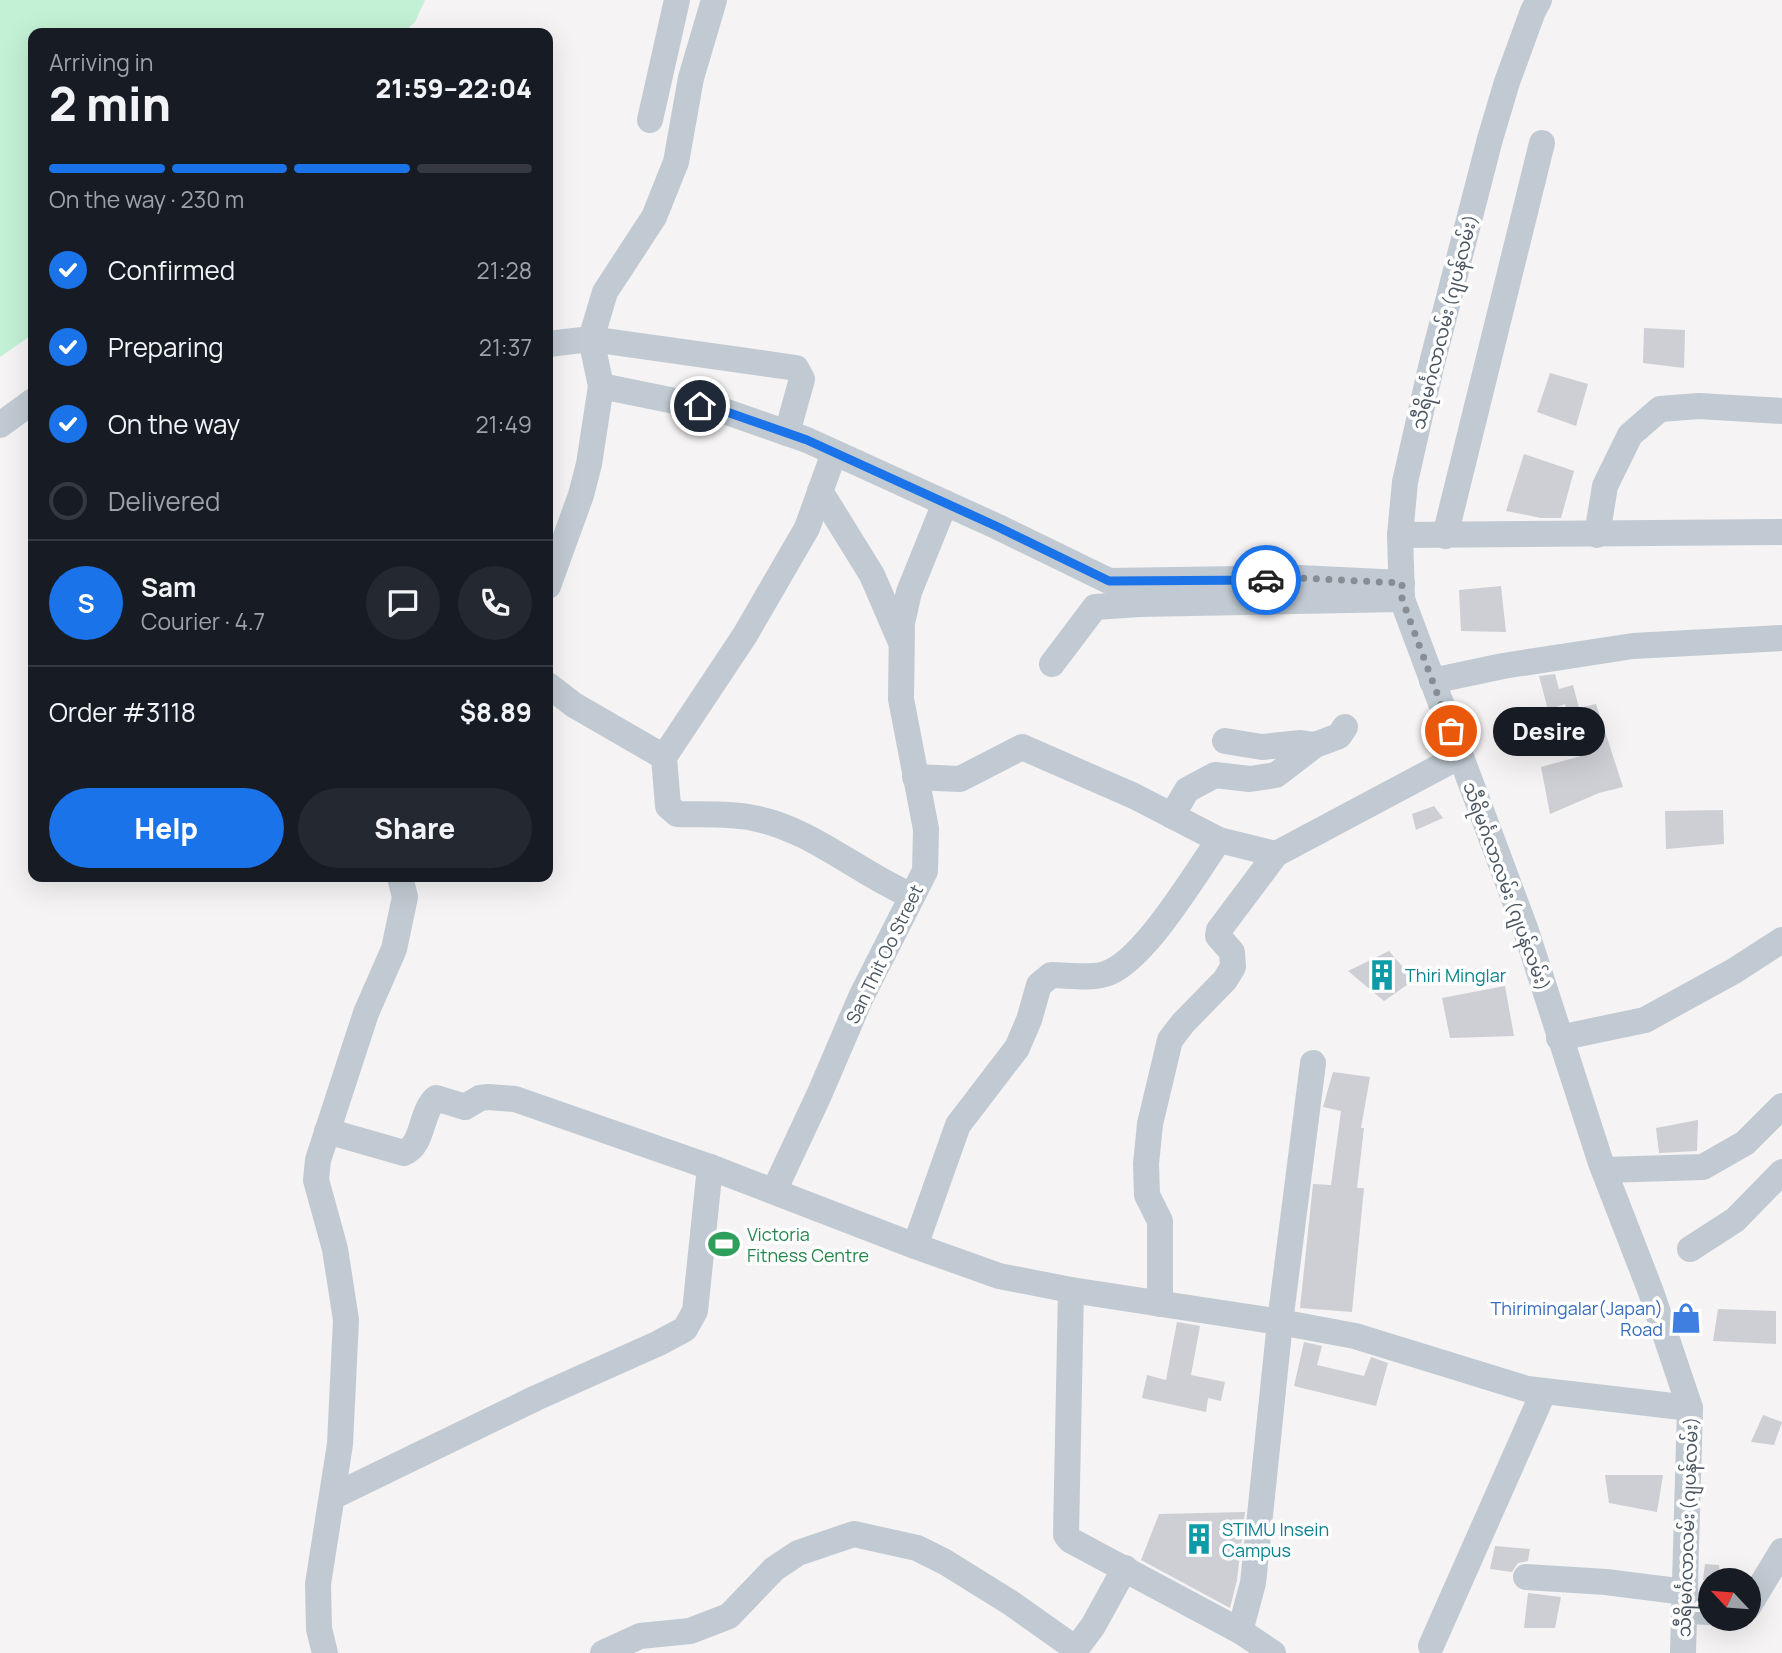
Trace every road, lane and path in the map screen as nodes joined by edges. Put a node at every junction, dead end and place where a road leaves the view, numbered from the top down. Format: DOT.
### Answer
graph roads {
  1 [pos="677,0"];
  2 [pos="714,0"];
  3 [pos="1539,0"];
  4 [pos="650,120"];
  5 [pos="1542,143"];
  6 [pos="591,339"];
  7 [pos="553,343"];
  8 [pos="601,386"];
  9 [pos="28,405"];
  10 [pos="1782,411"];
  11 [pos="0,425"];
  12 [pos="787,433"];
  13 [pos="834,453"];
  14 [pos="820,491"];
  15 [pos="945,503"];
  16 [pos="1782,533"];
  17 [pos="1400,535"];
  18 [pos="1597,535"];
  19 [pos="1445,536"];
  20 [pos="553,572"];
  21 [pos="1402,591"];
  22 [pos="1782,638"];
  23 [pos="903,645"];
  24 [pos="1052,664"];
  25 [pos="1432,681"];
  26 [pos="553,689"];
  27 [pos="1345,727"];
  28 [pos="1225,741"];
  29 [pos="1315,745"];
  30 [pos="1460,756"];
  31 [pos="664,757"];
  32 [pos="915,777"];
  33 [pos="1172,816"];
  34 [pos="1219,841"];
  35 [pos="1276,854"];
  36 [pos="401,882"];
  37 [pos="912,896"];
  38 [pos="1782,940"];
  39 [pos="1559,1038"];
  40 [pos="1313,1063"];
  41 [pos="1782,1106"];
  42 [pos="327,1131"];
  43 [pos="710,1167"];
  44 [pos="1604,1170"];
  45 [pos="1782,1172"];
  46 [pos="774,1191"];
  47 [pos="915,1246"];
  48 [pos="1690,1249"];
  49 [pos="1071,1290"];
  50 [pos="1160,1304"];
  51 [pos="1280,1322"];
  52 [pos="1544,1391"];
  53 [pos="1690,1408"];
  54 [pos="332,1497"];
  55 [pos="1782,1552"];
  56 [pos="1125,1568"];
  57 [pos="1526,1577"];
  58 [pos="1761,1586"];
  59 [pos="1693,1605"];
  60 [pos="1240,1631"];
  61 [pos="1431,1646"];
  62 [pos="1075,1651"];
  63 [pos="325,1653"];
  64 [pos="603,1653"];
  65 [pos="1273,1653"];
  66 [pos="1683,1653"];
  1 -- 4 [label="street"];
  2 -- 6 [label="street"];
  3 -- 17 [label="street, သီရိမင်္ဂလာလမ်း (ဂျပန်လမ်း)"];
  5 -- 19 [label="street"];
  6 -- 7 [label="street"];
  6 -- 8 [label="street"];
  6 -- 12 [label="street"];
  8 -- 12 [label="street"];
  8 -- 20 [label="street"];
  9 -- 11 [label="street"];
  10 -- 18 [label="street"];
  12 -- 13 [label="street"];
  13 -- 14 [label="street"];
  13 -- 15 [label="street"];
  14 -- 23 [label="street"];
  14 -- 31 [label="street"];
  15 -- 21 [label="street"];
  15 -- 23 [label="street, San Thit Oo Street"];
  16 -- 18 [label="street"];
  17 -- 19 [label="street"];
  17 -- 21 [label="street, သီရိမင်္ဂလာလမ်း (ဂျပန်လမ်း)"];
  18 -- 19 [label="street"];
  21 -- 24 [label="street"];
  21 -- 25 [label="street, သီရိမင်္ဂလာလမ်း (ဂျပန်လမ်း)"];
  22 -- 25 [label="street"];
  23 -- 32 [label="street, San Thit Oo Street"];
  25 -- 30 [label="street, သီရိမင်္ဂလာလမ်း (ဂျပန်လမ်း)"];
  26 -- 31 [label="street"];
  27 -- 29 [label="street"];
  28 -- 29 [label="street"];
  29 -- 33 [label="street"];
  30 -- 35 [label="street"];
  30 -- 39 [label="street, သီရိမင်္ဂလာလမ်း (ဂျပန်လမ်း)"];
  31 -- 37 [label="street"];
  32 -- 33 [label="street"];
  32 -- 37 [label="street, San Thit Oo Street"];
  33 -- 34 [label="street"];
  34 -- 35 [label="street"];
  34 -- 47 [label="street"];
  35 -- 50 [label="street"];
  36 -- 42 [label="street"];
  37 -- 46 [label="street, San Thit Oo Street"];
  38 -- 39 [label="street"];
  39 -- 44 [label="street, သီရိမင်္ဂလာလမ်း (ဂျပန်လမ်း)"];
  40 -- 51 [label="street"];
  41 -- 44 [label="street"];
  42 -- 43 [label="street"];
  42 -- 54 [label="street"];
  43 -- 46 [label="street"];
  43 -- 54 [label="street"];
  44 -- 53 [label="street, သီရိမင်္ဂလာလမ်း (ဂျပန်လမ်း)"];
  45 -- 48 [label="street"];
  46 -- 47 [label="street"];
  47 -- 49 [label="street"];
  49 -- 50 [label="street"];
  49 -- 56 [label="street"];
  50 -- 51 [label="street"];
  51 -- 52 [label="street"];
  51 -- 60 [label="street"];
  52 -- 53 [label="street"];
  52 -- 61 [label="street"];
  53 -- 59 [label="street, သီရိမင်္ဂလာလမ်း (ဂျပန်လမ်း)"];
  54 -- 63 [label="street"];
  55 -- 58 [label="street"];
  56 -- 60 [label="street"];
  56 -- 62 [label="street"];
  57 -- 59 [label="street"];
  59 -- 66 [label="street, သီရိမင်္ဂလာလမ်း (ဂျပန်လမ်း)"];
  60 -- 65 [label="street"];
  62 -- 64 [label="street"];
}
